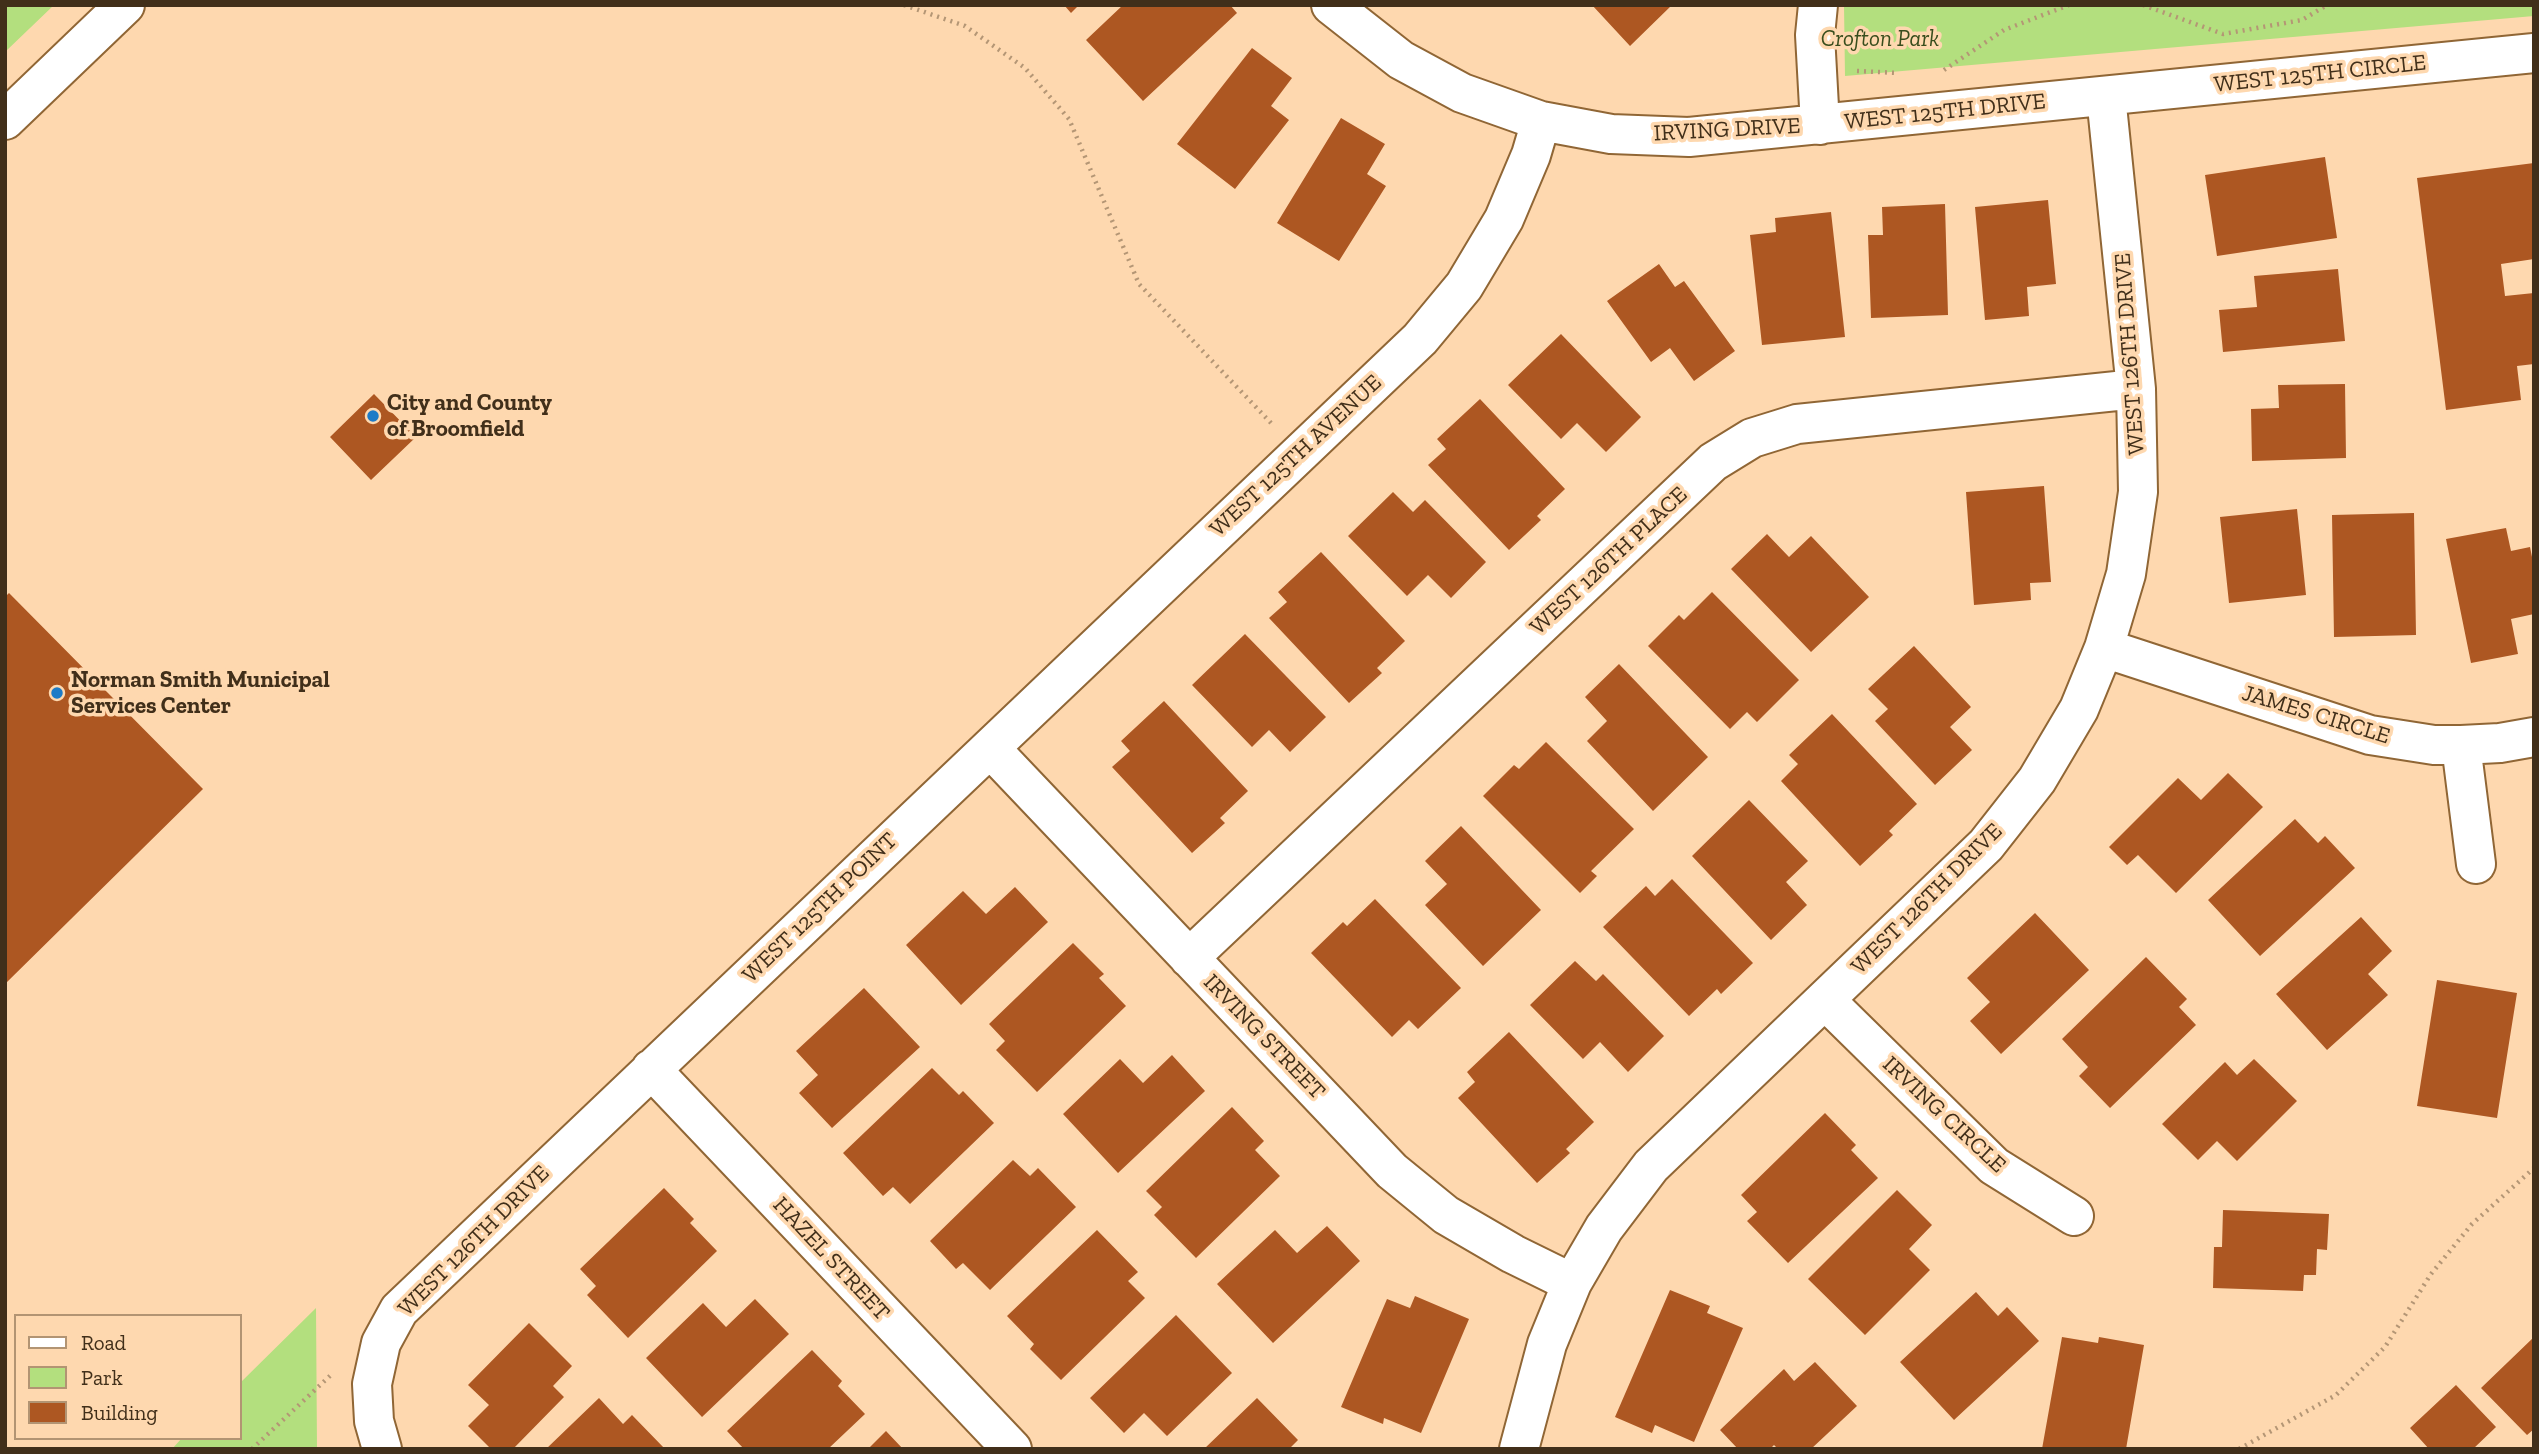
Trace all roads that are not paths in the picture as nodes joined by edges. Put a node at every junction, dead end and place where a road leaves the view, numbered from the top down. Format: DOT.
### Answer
graph roads {
  1 [pos="125,5"];
  2 [pos="1331,5"];
  3 [pos="1818,5"];
  4 [pos="2534,53"];
  5 [pos="2106,96"];
  6 [pos="5,120"];
  7 [pos="1541,121"];
  8 [pos="1819,125"];
  9 [pos="2136,389"];
  10 [pos="2105,648"];
  11 [pos="2534,737"];
  12 [pos="2460,746"];
  13 [pos="990,748"];
  14 [pos="2476,864"];
  15 [pos="1189,958"];
  16 [pos="1825,1000"];
  17 [pos="651,1069"];
  18 [pos="2074,1216"];
  19 [pos="1572,1283"];
  20 [pos="382,1449"];
  21 [pos="1012,1449"];
  22 [pos="1519,1449"];
  1 -- 6 [label="street"];
  2 -- 7 [label="street, IRVING DRIVE"];
  3 -- 8 [label="street, WEST 125TH DRIVE"];
  4 -- 5 [label="street, WEST 125TH CIRCLE"];
  5 -- 8 [label="street, WEST 125TH DRIVE"];
  5 -- 9 [label="street, WEST 126TH DRIVE"];
  7 -- 8 [label="street, IRVING DRIVE"];
  7 -- 13 [label="street, WEST 125TH AVENUE"];
  9 -- 10 [label="street, WEST 126TH DRIVE"];
  9 -- 15 [label="street, WEST 126TH PLACE"];
  10 -- 12 [label="street, JAMES CIRCLE"];
  10 -- 16 [label="street, WEST 126TH DRIVE"];
  11 -- 12 [label="street, JAMES CIRCLE"];
  12 -- 14 [label="street"];
  13 -- 15 [label="street, IRVING STREET"];
  13 -- 17 [label="street, WEST 125TH POINT"];
  15 -- 19 [label="street, IRVING STREET"];
  16 -- 18 [label="street, IRVING CIRCLE"];
  16 -- 19 [label="street, WEST 126TH DRIVE"];
  17 -- 20 [label="street, WEST 126TH DRIVE"];
  17 -- 21 [label="street, HAZEL STREET"];
  19 -- 22 [label="street, WEST 126TH DRIVE"];
}
